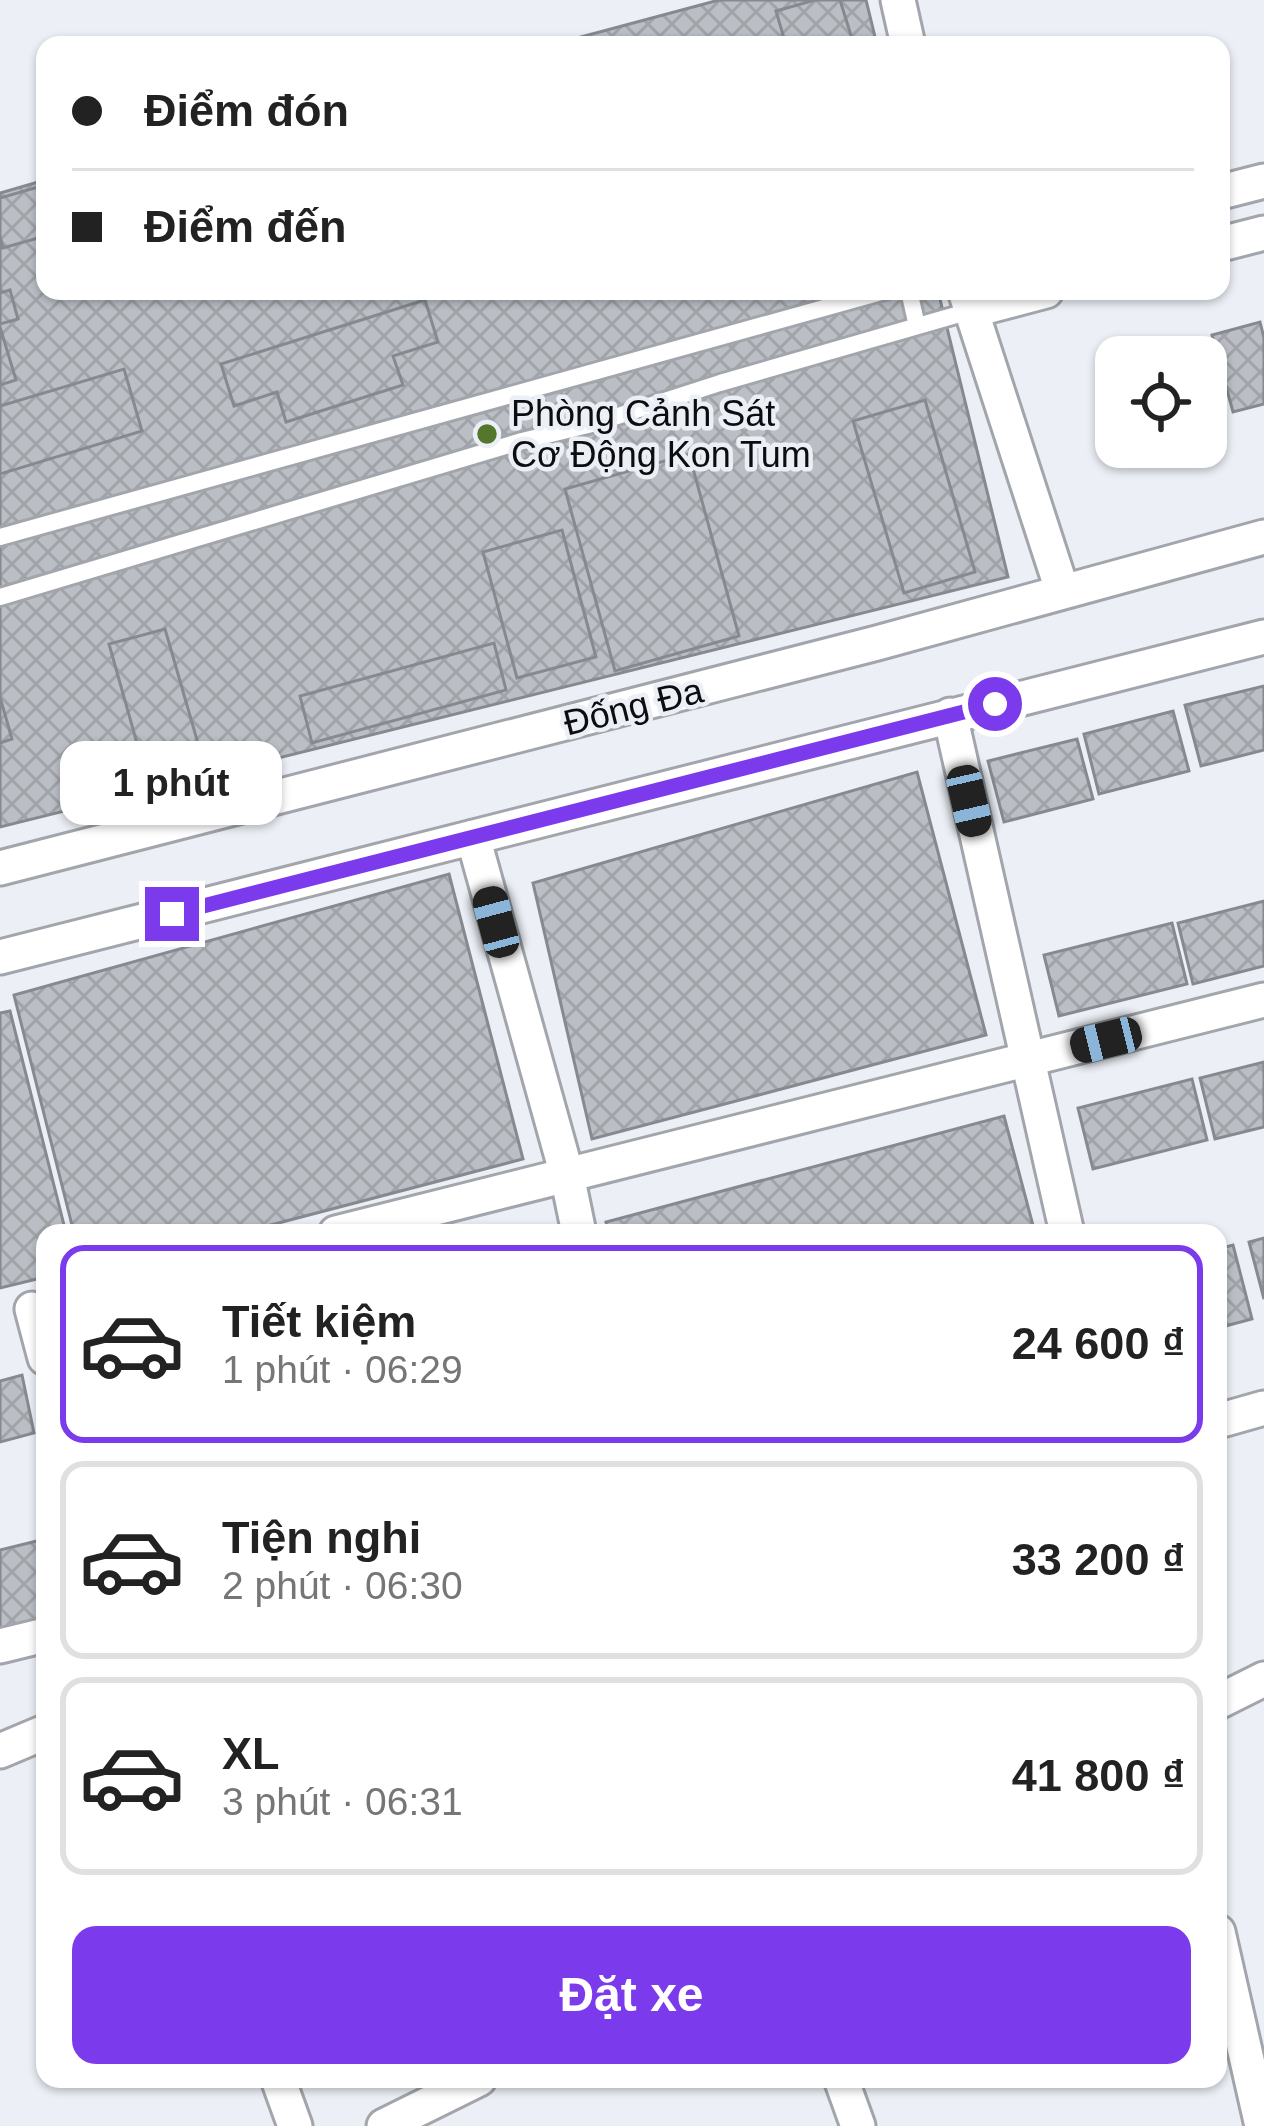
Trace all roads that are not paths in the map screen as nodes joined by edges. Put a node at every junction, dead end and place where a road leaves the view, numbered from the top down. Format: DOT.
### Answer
graph roads {
  1 [pos="898,0"];
  2 [pos="906,36"];
  3 [pos="1264,181"];
  4 [pos="1230,190"];
  5 [pos="1264,232"];
  6 [pos="1230,241"];
  7 [pos="853,300"];
  8 [pos="911,300"];
  9 [pos="967,301"];
  10 [pos="917,326"];
  11 [pos="1264,536"];
  12 [pos="0,537"];
  13 [pos="1061,590"];
  14 [pos="0,598"];
  15 [pos="1264,637"];
  16 [pos="950,715"];
  17 [pos="473,837"];
  18 [pos="0,868"];
  19 [pos="0,957"];
  20 [pos="1264,1000"];
  21 [pos="1028,1060"];
  22 [pos="567,1175"];
  23 [pos="372,1224"];
  24 [pos="577,1224"];
  25 [pos="1064,1224"];
  26 [pos="1264,1408"];
  27 [pos="1227,1418"];
  28 [pos="36,1637"];
  29 [pos="0,1646"];
  30 [pos="1264,1679"];
  31 [pos="1227,1698"];
  32 [pos="36,1736"];
  33 [pos="0,1751"];
  34 [pos="1227,1972"];
  35 [pos="281,2088"];
  36 [pos="461,2088"];
  37 [pos="844,2088"];
  38 [pos="295,2126"];
  39 [pos="384,2126"];
  40 [pos="858,2126"];
  41 [pos="1262,2126"];
  1 -- 2 [label="street"];
  3 -- 4 [label="street"];
  5 -- 6 [label="street"];
  7 -- 12 [label="lane"];
  8 -- 10 [label="lane"];
  9 -- 10 [label="lane"];
  9 -- 13 [label="street"];
  10 -- 14 [label="lane"];
  11 -- 13 [label="street, Đống Đa"];
  13 -- 18 [label="street, Đống Đa"];
  15 -- 16 [label="street"];
  16 -- 17 [label="street"];
  16 -- 21 [label="street"];
  17 -- 19 [label="street"];
  17 -- 22 [label="street"];
  20 -- 21 [label="street"];
  21 -- 22 [label="street"];
  21 -- 25 [label="street"];
  22 -- 23 [label="street"];
  22 -- 24 [label="street"];
  26 -- 27 [label="street"];
  28 -- 29 [label="street"];
  30 -- 31 [label="street"];
  32 -- 33 [label="street"];
  34 -- 41 [label="street"];
  35 -- 38 [label="street"];
  36 -- 39 [label="street"];
  37 -- 40 [label="street"];
}
